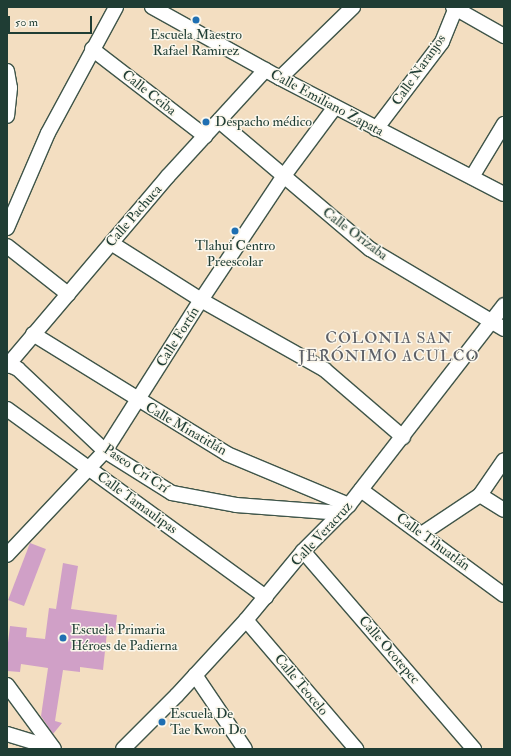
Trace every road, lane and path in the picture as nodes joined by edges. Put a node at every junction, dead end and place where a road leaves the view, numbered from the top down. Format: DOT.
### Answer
graph roads {
  1 [pos="116,7"];
  2 [pos="152,7"];
  3 [pos="353,7"];
  4 [pos="455,7"];
  5 [pos="504,36"];
  6 [pos="92,49"];
  7 [pos="265,70"];
  8 [pos="7,71"];
  9 [pos="280,78"];
  10 [pos="9,87"];
  11 [pos="335,107"];
  12 [pos="7,116"];
  13 [pos="219,121"];
  14 [pos="504,124"];
  15 [pos="376,129"];
  16 [pos="205,136"];
  17 [pos="283,177"];
  18 [pos="472,177"];
  19 [pos="504,194"];
  20 [pos="7,228"];
  21 [pos="111,243"];
  22 [pos="7,246"];
  23 [pos="68,294"];
  24 [pos="201,300"];
  25 [pos="504,305"];
  26 [pos="498,325"];
  27 [pos="33,334"];
  28 [pos="8,365"];
  29 [pos="137,400"];
  30 [pos="7,409"];
  31 [pos="403,437"];
  32 [pos="106,451"];
  33 [pos="504,460"];
  34 [pos="90,469"];
  35 [pos="361,490"];
  36 [pos="480,495"];
  37 [pos="346,509"];
  38 [pos="504,510"];
  39 [pos="423,533"];
  40 [pos="303,551"];
  41 [pos="7,555"];
  42 [pos="504,594"];
  43 [pos="266,597"];
  44 [pos="246,620"];
  45 [pos="195,675"];
  46 [pos="7,685"];
  47 [pos="7,734"];
  48 [pos="54,748"];
  49 [pos="123,749"];
  50 [pos="245,749"];
  51 [pos="356,749"];
  52 [pos="474,749"];
  1 -- 6 [label="street"];
  2 -- 7 [label="street, Calle Emiliano Zapata"];
  3 -- 9 [label="street"];
  4 -- 5 [label="street"];
  4 -- 15 [label="street, Calle Naranjos"];
  6 -- 16 [label="street, Calle Ceiba"];
  6 -- 20 [label="street"];
  7 -- 9 [label="street, Calle Emiliano Zapata"];
  7 -- 13 [label="street, Calle Pachuca"];
  8 -- 10 [label="street"];
  9 -- 11 [label="street, Calle Emiliano Zapata"];
  10 -- 12 [label="street"];
  11 -- 15 [label="street, Calle Emiliano Zapata"];
  11 -- 17 [label="street, Calle Fortín"];
  13 -- 16 [label="street, Calle Pachuca"];
  13 -- 17 [label="street, Calle Orizaba"];
  14 -- 18 [label="street"];
  15 -- 18 [label="street, Calle Emiliano Zapata"];
  16 -- 21 [label="street, Calle Pachuca"];
  17 -- 24 [label="street, Calle Fortín"];
  17 -- 26 [label="street, Calle Orizaba"];
  18 -- 19 [label="street, Calle Emiliano Zapata"];
  21 -- 23 [label="street, Calle Pachuca"];
  21 -- 24 [label="street"];
  22 -- 23 [label="street"];
  23 -- 27 [label="street, Calle Pachuca"];
  24 -- 29 [label="street, Calle Fortín"];
  24 -- 31 [label="street"];
  25 -- 26 [label="street, Calle Veracruz"];
  26 -- 31 [label="street, Calle Veracruz"];
  27 -- 28 [label="street, Calle Pachuca"];
  27 -- 29 [label="street, Calle Minatitlán"];
  28 -- 32 [label="street, Paseo Cri Crí"];
  29 -- 32 [label="street, Calle Fortín"];
  29 -- 37 [label="street, Calle Minatitlán"];
  30 -- 34 [label="street, Calle Tamaulipas"];
  31 -- 35 [label="street, Calle Veracruz"];
  32 -- 34 [label="street, Calle Fortín"];
  32 -- 37 [label="street, Paseo Cri Crí"];
  33 -- 36 [label="street"];
  34 -- 41 [label="street, Calle Fortín"];
  34 -- 43 [label="street, Calle Tamaulipas"];
  35 -- 37 [label="street, Calle Veracruz"];
  35 -- 39 [label="street, Calle Tihuatlán"];
  36 -- 38 [label="street"];
  36 -- 39 [label="street"];
  37 -- 40 [label="street, Calle Veracruz"];
  39 -- 42 [label="street, Calle Tihuatlán"];
  40 -- 43 [label="street, Calle Veracruz"];
  40 -- 52 [label="street, Calle Ocotepec"];
  43 -- 44 [label="street, Calle Veracruz"];
  44 -- 45 [label="street, Calle Veracruz"];
  44 -- 51 [label="street, Calle Teocelo"];
  45 -- 49 [label="street, Calle Veracruz"];
  45 -- 50 [label="street"];
  46 -- 48 [label="street"];
  47 -- 48 [label="street"];
}
